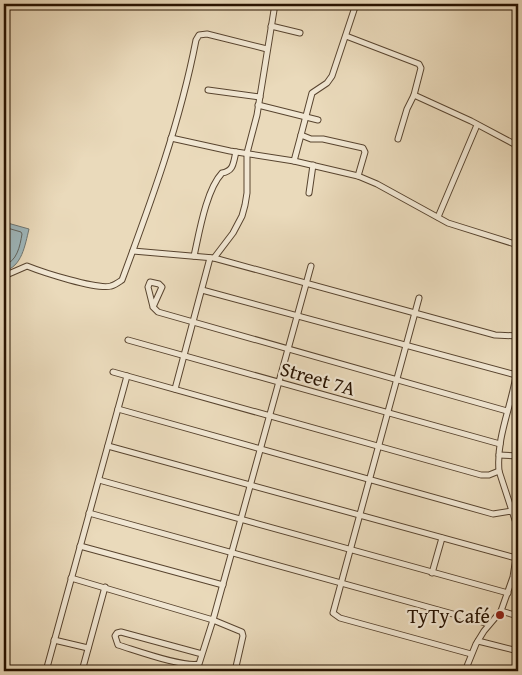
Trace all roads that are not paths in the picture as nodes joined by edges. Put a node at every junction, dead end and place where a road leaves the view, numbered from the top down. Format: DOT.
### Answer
graph roads {
  1 [pos="275,4"];
  2 [pos="356,4"];
  3 [pos="271,26"];
  4 [pos="300,33"];
  5 [pos="346,36"];
  6 [pos="267,49"];
  7 [pos="208,90"];
  8 [pos="414,95"];
  9 [pos="260,97"];
  10 [pos="258,105"];
  11 [pos="305,117"];
  12 [pos="318,120"];
  13 [pos="478,124"];
  14 [pos="300,135"];
  15 [pos="171,138"];
  16 [pos="398,139"];
  17 [pos="518,146"];
  18 [pos="236,152"];
  19 [pos="247,154"];
  20 [pos="294,161"];
  21 [pos="313,165"];
  22 [pos="518,168"];
  23 [pos="358,176"];
  24 [pos="309,193"];
  25 [pos="518,212"];
  26 [pos="438,217"];
  27 [pos="518,245"];
  28 [pos="133,250"];
  29 [pos="194,256"];
  30 [pos="212,258"];
  31 [pos="311,266"];
  32 [pos="4,276"];
  33 [pos="306,283"];
  34 [pos="202,290"];
  35 [pos="419,298"];
  36 [pos="153,307"];
  37 [pos="415,313"];
  38 [pos="297,316"];
  39 [pos="518,318"];
  40 [pos="193,322"];
  41 [pos="518,336"];
  42 [pos="128,340"];
  43 [pos="406,345"];
  44 [pos="288,349"];
  45 [pos="184,355"];
  46 [pos="113,372"];
  47 [pos="516,375"];
  48 [pos="127,376"];
  49 [pos="397,380"];
  50 [pos="279,382"];
  51 [pos="175,389"];
  52 [pos="118,409"];
  53 [pos="507,411"];
  54 [pos="388,413"];
  55 [pos="270,416"];
  56 [pos="500,444"];
  57 [pos="108,446"];
  58 [pos="379,446"];
  59 [pos="260,449"];
  60 [pos="500,454"];
  61 [pos="518,456"];
  62 [pos="499,471"];
  63 [pos="370,479"];
  64 [pos="98,480"];
  65 [pos="250,485"];
  66 [pos="512,511"];
  67 [pos="89,513"];
  68 [pos="360,516"];
  69 [pos="241,519"];
  70 [pos="517,523"];
  71 [pos="442,538"];
  72 [pos="80,546"];
  73 [pos="351,550"];
  74 [pos="232,553"];
  75 [pos="516,558"];
  76 [pos="432,572"];
  77 [pos="516,577"];
  78 [pos="71,578"];
  79 [pos="342,583"];
  80 [pos="223,586"];
  81 [pos="105,588"];
  82 [pos="508,594"];
  83 [pos="501,612"];
  84 [pos="518,616"];
  85 [pos="213,620"];
  86 [pos="489,624"];
  87 [pos="54,640"];
  88 [pos="478,641"];
  89 [pos="88,648"];
  90 [pos="518,651"];
  91 [pos="202,654"];
  92 [pos="471,654"];
  93 [pos="46,671"];
  94 [pos="82,671"];
  95 [pos="235,671"];
  96 [pos="465,671"];
  1 -- 3 [label="street"];
  2 -- 5 [label="street"];
  3 -- 4 [label="street"];
  3 -- 6 [label="street"];
  5 -- 8 [label="street"];
  5 -- 11 [label="street"];
  6 -- 9 [label="street"];
  6 -- 15 [label="street"];
  7 -- 9 [label="street"];
  8 -- 13 [label="street"];
  8 -- 16 [label="street"];
  9 -- 10 [label="street"];
  10 -- 11 [label="street"];
  10 -- 19 [label="street"];
  11 -- 12 [label="street"];
  11 -- 14 [label="street"];
  13 -- 17 [label="street"];
  13 -- 26 [label="street"];
  14 -- 20 [label="street"];
  14 -- 23 [label="street"];
  15 -- 18 [label="street"];
  15 -- 28 [label="street"];
  18 -- 19 [label="street"];
  18 -- 29 [label="street"];
  19 -- 20 [label="street"];
  19 -- 30 [label="street"];
  20 -- 21 [label="street"];
  21 -- 23 [label="street"];
  21 -- 24 [label="street"];
  22 -- 25 [label="street"];
  23 -- 26 [label="street"];
  26 -- 27 [label="street"];
  28 -- 29 [label="street"];
  28 -- 32 [label="street"];
  29 -- 30 [label="street"];
  30 -- 33 [label="street"];
  30 -- 34 [label="street"];
  31 -- 33 [label="street"];
  33 -- 37 [label="street"];
  33 -- 38 [label="street"];
  34 -- 38 [label="street"];
  34 -- 40 [label="street"];
  35 -- 37 [label="street"];
  36 -- 40 [label="street"];
  37 -- 41 [label="street"];
  37 -- 43 [label="street"];
  38 -- 43 [label="street"];
  38 -- 44 [label="street"];
  39 -- 41 [label="street"];
  40 -- 44 [label="street"];
  40 -- 45 [label="street"];
  41 -- 47 [label="street"];
  42 -- 45 [label="street, Street 7A"];
  43 -- 47 [label="street"];
  43 -- 49 [label="street"];
  44 -- 49 [label="street"];
  44 -- 50 [label="street"];
  45 -- 50 [label="street, Street 7A"];
  45 -- 51 [label="street"];
  46 -- 48 [label="street"];
  47 -- 53 [label="street"];
  48 -- 51 [label="street"];
  48 -- 52 [label="street"];
  49 -- 53 [label="street"];
  49 -- 54 [label="street"];
  50 -- 54 [label="street, Street 7A"];
  50 -- 55 [label="street"];
  51 -- 55 [label="street"];
  52 -- 57 [label="street"];
  52 -- 59 [label="street"];
  53 -- 56 [label="street"];
  54 -- 56 [label="street, Street 7A"];
  54 -- 58 [label="street"];
  55 -- 58 [label="street"];
  55 -- 59 [label="street"];
  56 -- 60 [label="street"];
  57 -- 64 [label="street"];
  57 -- 65 [label="street"];
  58 -- 62 [label="street"];
  58 -- 63 [label="street"];
  59 -- 63 [label="street"];
  59 -- 65 [label="street"];
  60 -- 61 [label="street"];
  60 -- 62 [label="street"];
  62 -- 66 [label="street"];
  63 -- 66 [label="street"];
  63 -- 68 [label="street"];
  64 -- 67 [label="street"];
  64 -- 69 [label="street"];
  65 -- 68 [label="street"];
  65 -- 69 [label="street"];
  66 -- 70 [label="street"];
  67 -- 72 [label="street"];
  67 -- 74 [label="street"];
  68 -- 71 [label="street"];
  68 -- 73 [label="street"];
  69 -- 73 [label="street"];
  69 -- 74 [label="street"];
  70 -- 75 [label="street"];
  71 -- 75 [label="street"];
  71 -- 76 [label="street"];
  72 -- 78 [label="street"];
  72 -- 80 [label="street"];
  73 -- 76 [label="street"];
  73 -- 79 [label="street"];
  74 -- 79 [label="street"];
  74 -- 80 [label="street"];
  75 -- 77 [label="street"];
  76 -- 82 [label="street"];
  77 -- 82 [label="street"];
  78 -- 81 [label="street"];
  78 -- 87 [label="street"];
  79 -- 86 [label="street"];
  79 -- 92 [label="street"];
  80 -- 85 [label="street"];
  81 -- 85 [label="street"];
  81 -- 89 [label="street"];
  82 -- 83 [label="street"];
  83 -- 84 [label="street"];
  83 -- 86 [label="street"];
  85 -- 91 [label="street"];
  85 -- 95 [label="street"];
  86 -- 88 [label="street"];
  87 -- 89 [label="street"];
  87 -- 93 [label="street"];
  88 -- 90 [label="street"];
  88 -- 92 [label="street"];
  89 -- 94 [label="street"];
  91 -- 91 [label="street"];
  92 -- 96 [label="street"];
}
